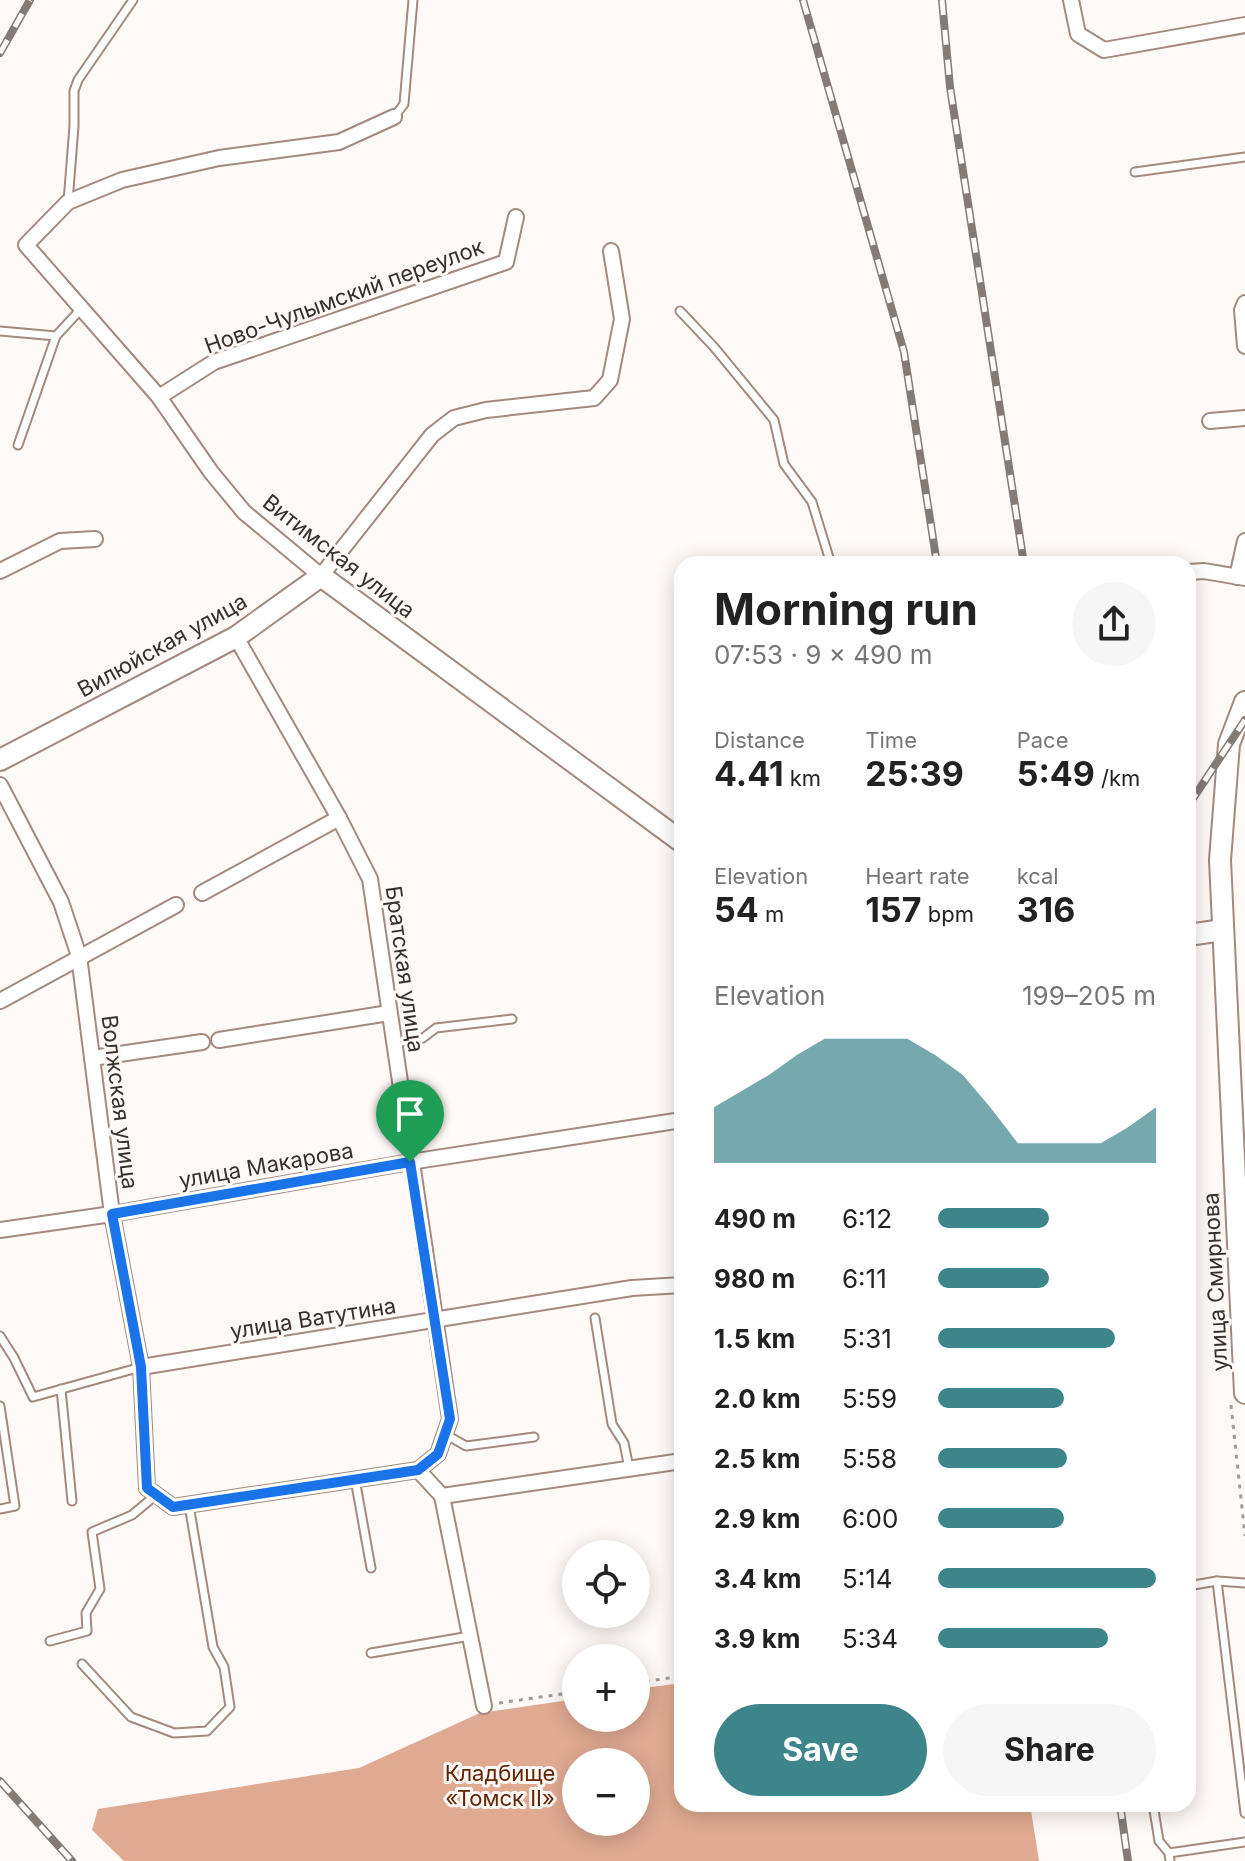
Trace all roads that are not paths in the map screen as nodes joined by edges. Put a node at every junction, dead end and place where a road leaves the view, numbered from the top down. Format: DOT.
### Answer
graph roads {
  1 [pos="133,0"];
  2 [pos="413,0"];
  3 [pos="1071,0"];
  4 [pos="1245,25"];
  5 [pos="394,117"];
  6 [pos="1245,157"];
  7 [pos="1135,172"];
  8 [pos="68,202"];
  9 [pos="516,217"];
  10 [pos="611,251"];
  11 [pos="1245,303"];
  12 [pos="81,309"];
  13 [pos="680,311"];
  14 [pos="0,331"];
  15 [pos="56,336"];
  16 [pos="1245,346"];
  17 [pos="159,397"];
  18 [pos="1245,418"];
  19 [pos="1210,421"];
  20 [pos="18,445"];
  21 [pos="95,539"];
  22 [pos="1245,541"];
  23 [pos="829,556"];
  24 [pos="0,571"];
  25 [pos="1196,573"];
  26 [pos="321,576"];
  27 [pos="1241,577"];
  28 [pos="236,637"];
  29 [pos="1245,702"];
  30 [pos="1240,723"];
  31 [pos="4,751"];
  32 [pos="0,785"];
  33 [pos="339,818"];
  34 [pos="674,836"];
  35 [pos="202,893"];
  36 [pos="176,905"];
  37 [pos="1223,930"];
  38 [pos="1196,934"];
  39 [pos="79,958"];
  40 [pos="0,1001"];
  41 [pos="389,1013"];
  42 [pos="512,1019"];
  43 [pos="219,1040"];
  44 [pos="202,1042"];
  45 [pos="393,1044"];
  46 [pos="92,1058"];
  47 [pos="674,1121"];
  48 [pos="410,1162"];
  49 [pos="112,1214"];
  50 [pos="0,1230"];
  51 [pos="674,1285"];
  52 [pos="595,1318"];
  53 [pos="435,1321"];
  54 [pos="0,1336"];
  55 [pos="141,1367"];
  56 [pos="61,1389"];
  57 [pos="1245,1393"];
  58 [pos="0,1406"];
  59 [pos="445,1434"];
  60 [pos="534,1437"];
  61 [pos="674,1462"];
  62 [pos="629,1468"];
  63 [pos="418,1470"];
  64 [pos="355,1479"];
  65 [pos="152,1491"];
  66 [pos="442,1496"];
  67 [pos="72,1501"];
  68 [pos="189,1505"];
  69 [pos="0,1509"];
  70 [pos="371,1568"];
  71 [pos="1217,1581"];
  72 [pos="1245,1583"];
  73 [pos="1196,1585"];
  74 [pos="470,1636"];
  75 [pos="50,1641"];
  76 [pos="371,1653"];
  77 [pos="82,1664"];
  78 [pos="484,1706"];
  79 [pos="1154,1812"];
  80 [pos="1245,1813"];
  81 [pos="1245,1842"];
  82 [pos="1169,1857"];
  1 -- 8 [label="lane"];
  2 -- 5 [label="lane"];
  3 -- 4 [label="street"];
  5 -- 8 [label="street"];
  6 -- 7 [label="lane"];
  8 -- 12 [label="street, Витимская улица"];
  9 -- 17 [label="street, Ново-Чулымский переулок"];
  10 -- 26 [label="street, Вилюйская улица"];
  11 -- 16 [label="street"];
  12 -- 15 [label="lane"];
  12 -- 17 [label="street, Витимская улица"];
  13 -- 23 [label="lane"];
  14 -- 15 [label="lane"];
  15 -- 20 [label="lane"];
  17 -- 26 [label="street, Витимская улица"];
  18 -- 19 [label="street"];
  21 -- 24 [label="street"];
  22 -- 27 [label="street"];
  25 -- 27 [label="street"];
  26 -- 28 [label="street, Вилюйская улица"];
  26 -- 34 [label="street, Витимская улица"];
  28 -- 31 [label="street, Вилюйская улица"];
  28 -- 33 [label="street, Братская улица"];
  29 -- 30 [label="street, улица Смирнова"];
  30 -- 37 [label="street, улица Смирнова"];
  32 -- 39 [label="street, Волжская улица"];
  33 -- 35 [label="street"];
  33 -- 41 [label="street, Братская улица"];
  36 -- 39 [label="street"];
  37 -- 38 [label="street"];
  37 -- 57 [label="street, улица Смирнова"];
  39 -- 40 [label="street"];
  39 -- 46 [label="street, Волжская улица"];
  41 -- 43 [label="street"];
  41 -- 45 [label="street, Братская улица"];
  42 -- 45 [label="lane"];
  44 -- 46 [label="street"];
  45 -- 48 [label="street, Братская улица"];
  46 -- 49 [label="street, Волжская улица"];
  47 -- 48 [label="street, улица Макарова"];
  48 -- 49 [label="street, улица Макарова"];
  48 -- 53 [label="street, Братская улица"];
  49 -- 50 [label="street, улица Макарова"];
  49 -- 55 [label="street, Волжская улица"];
  51 -- 53 [label="street, улица Ватутина"];
  52 -- 62 [label="lane"];
  53 -- 55 [label="street, улица Ватутина"];
  53 -- 59 [label="street, Братская улица"];
  54 -- 56 [label="lane"];
  55 -- 56 [label="lane"];
  55 -- 65 [label="street, Волжская улица"];
  56 -- 67 [label="lane"];
  58 -- 69 [label="lane"];
  59 -- 60 [label="lane"];
  59 -- 63 [label="street"];
  61 -- 62 [label="street"];
  62 -- 66 [label="street"];
  63 -- 64 [label="street"];
  63 -- 66 [label="street"];
  64 -- 68 [label="street"];
  64 -- 70 [label="lane"];
  65 -- 68 [label="street"];
  65 -- 75 [label="lane"];
  66 -- 74 [label="street"];
  68 -- 77 [label="lane"];
  71 -- 72 [label="lane"];
  71 -- 73 [label="lane"];
  71 -- 80 [label="lane"];
  74 -- 76 [label="lane"];
  74 -- 78 [label="street"];
  79 -- 82 [label="lane"];
  81 -- 82 [label="lane"];
}
